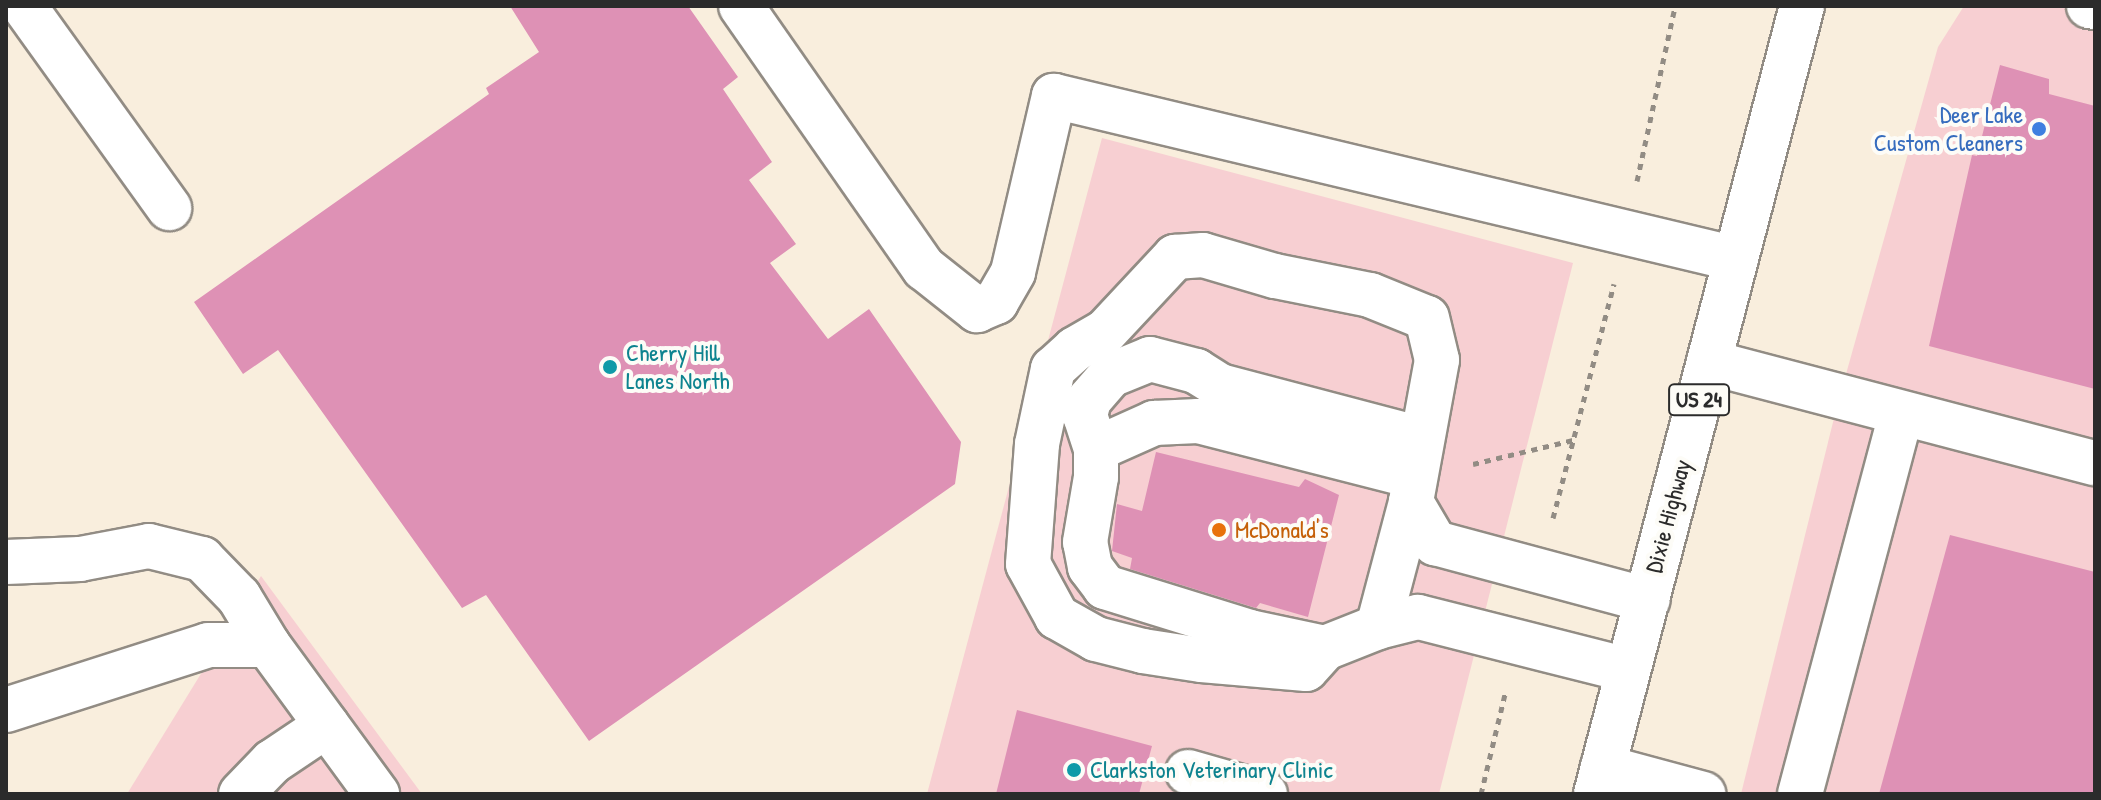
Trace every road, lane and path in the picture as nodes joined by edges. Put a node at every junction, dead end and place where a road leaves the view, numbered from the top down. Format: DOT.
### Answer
graph roads {
  1 [pos="24,6"];
  2 [pos="741,6"];
  3 [pos="1675,6"];
  4 [pos="1802,6"];
  5 [pos="2089,6"];
  6 [pos="2095,7"];
  7 [pos="169,208"];
  8 [pos="1626,234"];
  9 [pos="1736,259"];
  10 [pos="1709,362"];
  11 [pos="1901,414"];
  12 [pos="1573,440"];
  13 [pos="1096,449"];
  14 [pos="2095,463"];
  15 [pos="1466,466"];
  16 [pos="1415,472"];
  17 [pos="6,562"];
  18 [pos="1539,571"];
  19 [pos="1647,600"];
  20 [pos="1378,627"];
  21 [pos="1519,643"];
  22 [pos="268,645"];
  23 [pos="1325,648"];
  24 [pos="1628,670"];
  25 [pos="6,710"];
  26 [pos="327,725"];
  27 [pos="1188,772"];
  28 [pos="1599,780"];
  29 [pos="241,794"];
  30 [pos="377,794"];
  31 [pos="1265,794"];
  32 [pos="1481,794"];
  33 [pos="1703,794"];
  34 [pos="1800,794"];
  1 -- 7 [label="main road"];
  2 -- 8 [label="main road"];
  3 -- 8 [label="path"];
  4 -- 9 [label="main road, Dixie Highway / US 24"];
  5 -- 6 [label="main road"];
  8 -- 9 [label="main road"];
  8 -- 12 [label="path"];
  9 -- 10 [label="main road, Dixie Highway / US 24"];
  10 -- 11 [label="main road"];
  10 -- 19 [label="main road, Dixie Highway / US 24"];
  11 -- 14 [label="main road"];
  11 -- 34 [label="main road"];
  12 -- 15 [label="path"];
  12 -- 18 [label="path"];
  13 -- 16 [label="main road"];
  13 -- 16 [label="main road"];
  13 -- 23 [label="main road"];
  16 -- 18 [label="main road"];
  16 -- 20 [label="main road"];
  16 -- 23 [label="main road"];
  17 -- 22 [label="main road"];
  18 -- 19 [label="main road"];
  19 -- 24 [label="main road, Dixie Highway / US 24"];
  20 -- 21 [label="main road"];
  20 -- 23 [label="main road"];
  21 -- 24 [label="main road"];
  21 -- 32 [label="path"];
  22 -- 25 [label="main road"];
  22 -- 26 [label="main road"];
  24 -- 28 [label="main road, Dixie Highway / US 24"];
  26 -- 29 [label="main road"];
  26 -- 30 [label="main road"];
  27 -- 31 [label="main road"];
  28 -- 33 [label="main road"];
}
